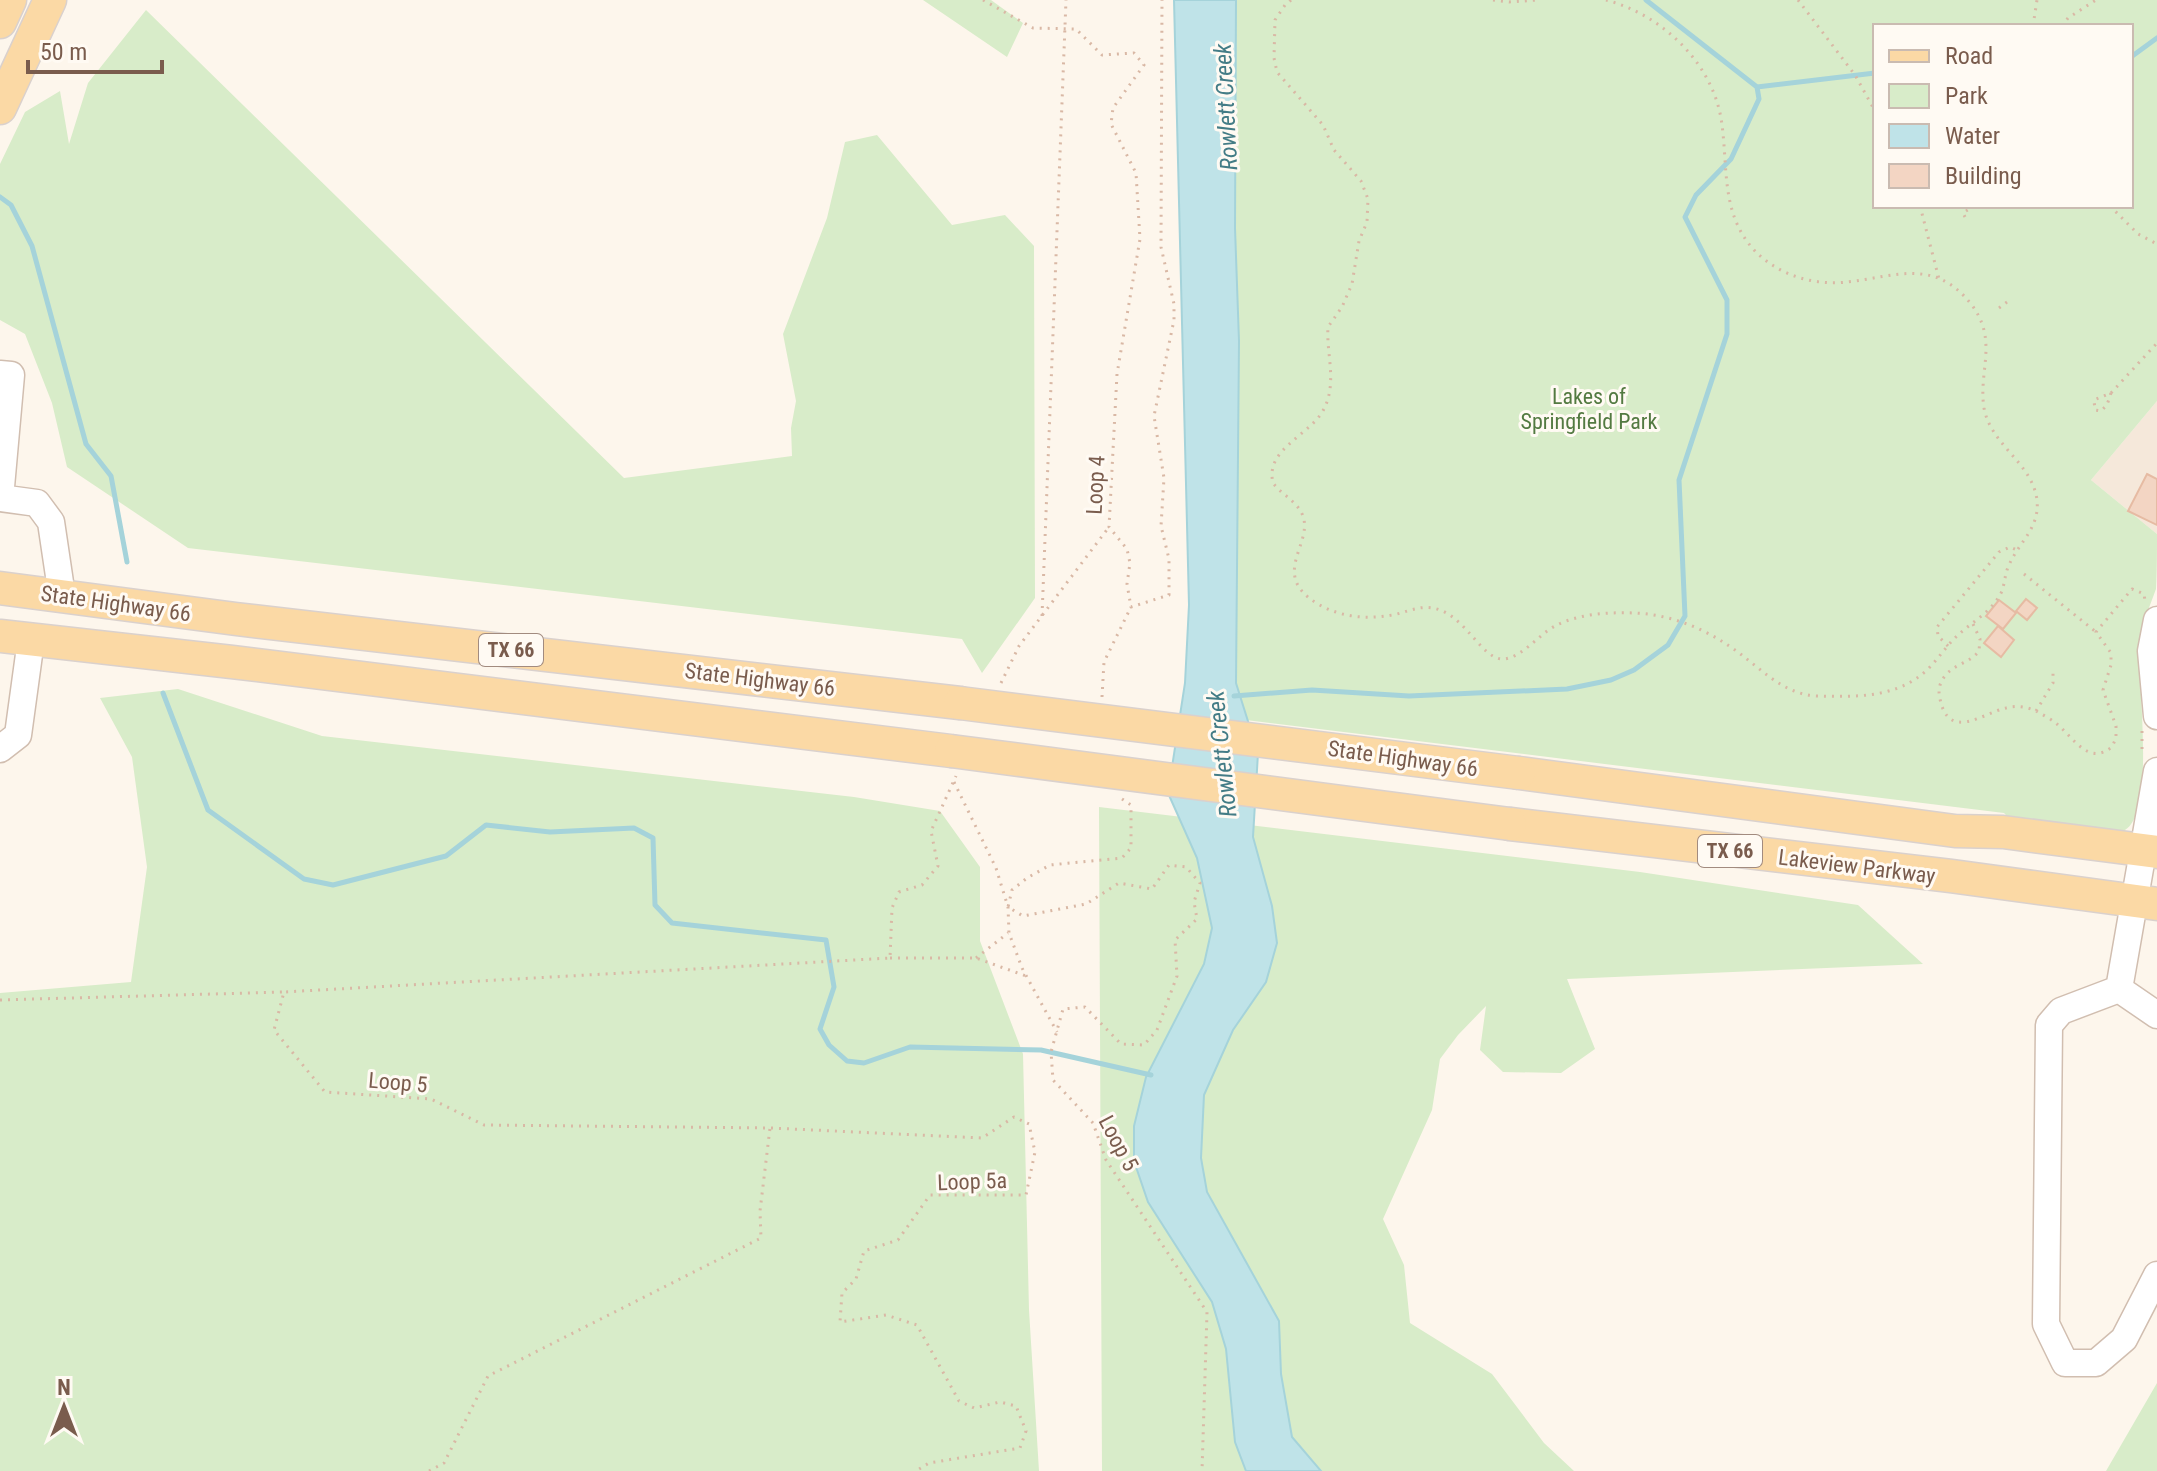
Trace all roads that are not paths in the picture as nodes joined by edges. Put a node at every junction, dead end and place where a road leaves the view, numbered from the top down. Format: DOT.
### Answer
graph roads {
  1 [pos="10,0"];
  2 [pos="50,0"];
  3 [pos="0,22"];
  4 [pos="0,108"];
  5 [pos="0,374"];
  6 [pos="0,498"];
  7 [pos="0,588"];
  8 [pos="62,596"];
  9 [pos="2151,622"];
  10 [pos="16,638"];
  11 [pos="2149,722"];
  12 [pos="0,749"];
  13 [pos="2149,766"];
  14 [pos="1510,824"];
  15 [pos="2150,851"];
  16 [pos="2147,903"];
  17 [pos="2119,989"];
  18 [pos="2157,1015"];
  19 [pos="2157,1275"];
  1 -- 3 [label="main road"];
  2 -- 4 [label="main road"];
  5 -- 6 [label="street"];
  6 -- 8 [label="street"];
  7 -- 8 [label="main road, State Highway 66 / TX 66"];
  8 -- 15 [label="main road, State Highway 66 / TX 66, bridge"];
  9 -- 11 [label="street"];
  10 -- 12 [label="street"];
  10 -- 14 [label="main road, State Highway 66 / TX 66, bridge"];
  13 -- 15 [label="street"];
  14 -- 16 [label="main road, Lakeview Parkway / TX 66"];
  15 -- 16 [label="street"];
  16 -- 17 [label="street"];
  17 -- 18 [label="street"];
  17 -- 19 [label="street"];
}
